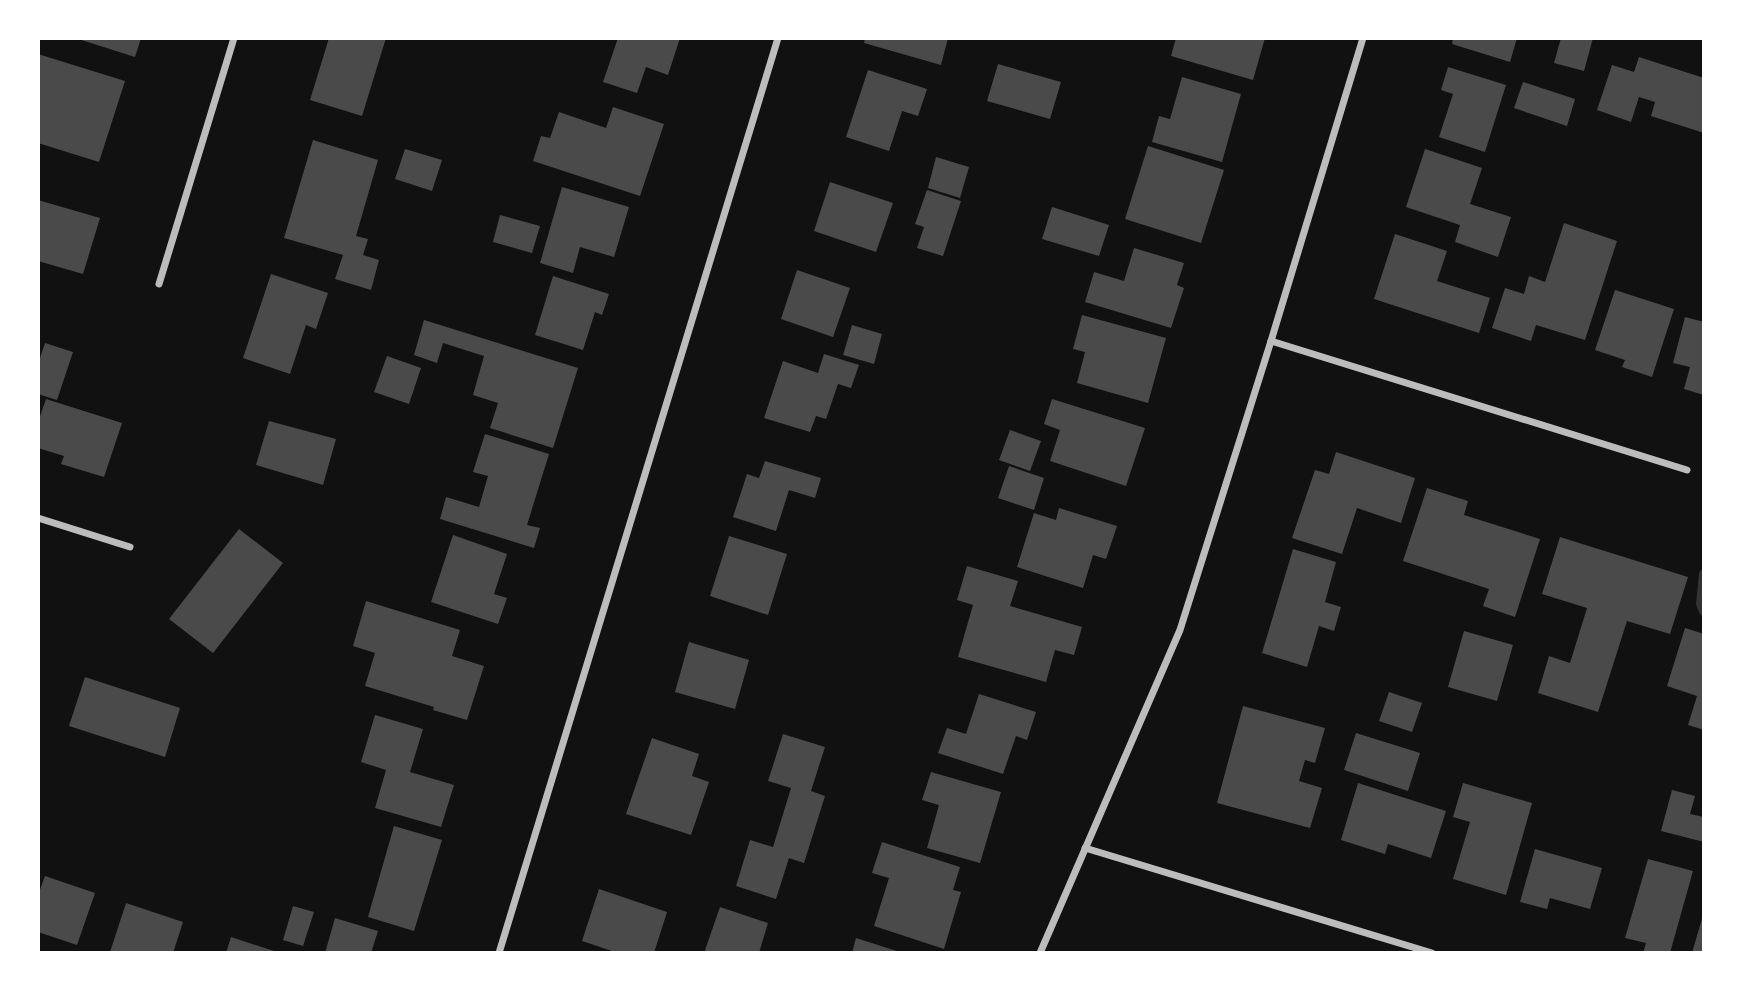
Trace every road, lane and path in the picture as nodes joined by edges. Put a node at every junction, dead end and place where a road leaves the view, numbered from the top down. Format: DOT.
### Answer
graph roads {
  1 [pos="234,38"];
  2 [pos="778,38"];
  3 [pos="1363,38"];
  4 [pos="159,285"];
  5 [pos="1271,341"];
  6 [pos="1687,470"];
  7 [pos="38,518"];
  8 [pos="130,547"];
  9 [pos="1085,848"];
  10 [pos="499,953"];
  11 [pos="1040,953"];
  12 [pos="1432,953"];
  1 -- 4 [label="street"];
  2 -- 10 [label="street"];
  3 -- 5 [label="street"];
  5 -- 6 [label="street"];
  5 -- 9 [label="street"];
  7 -- 8 [label="street"];
  9 -- 11 [label="street"];
  9 -- 12 [label="street"];
}
